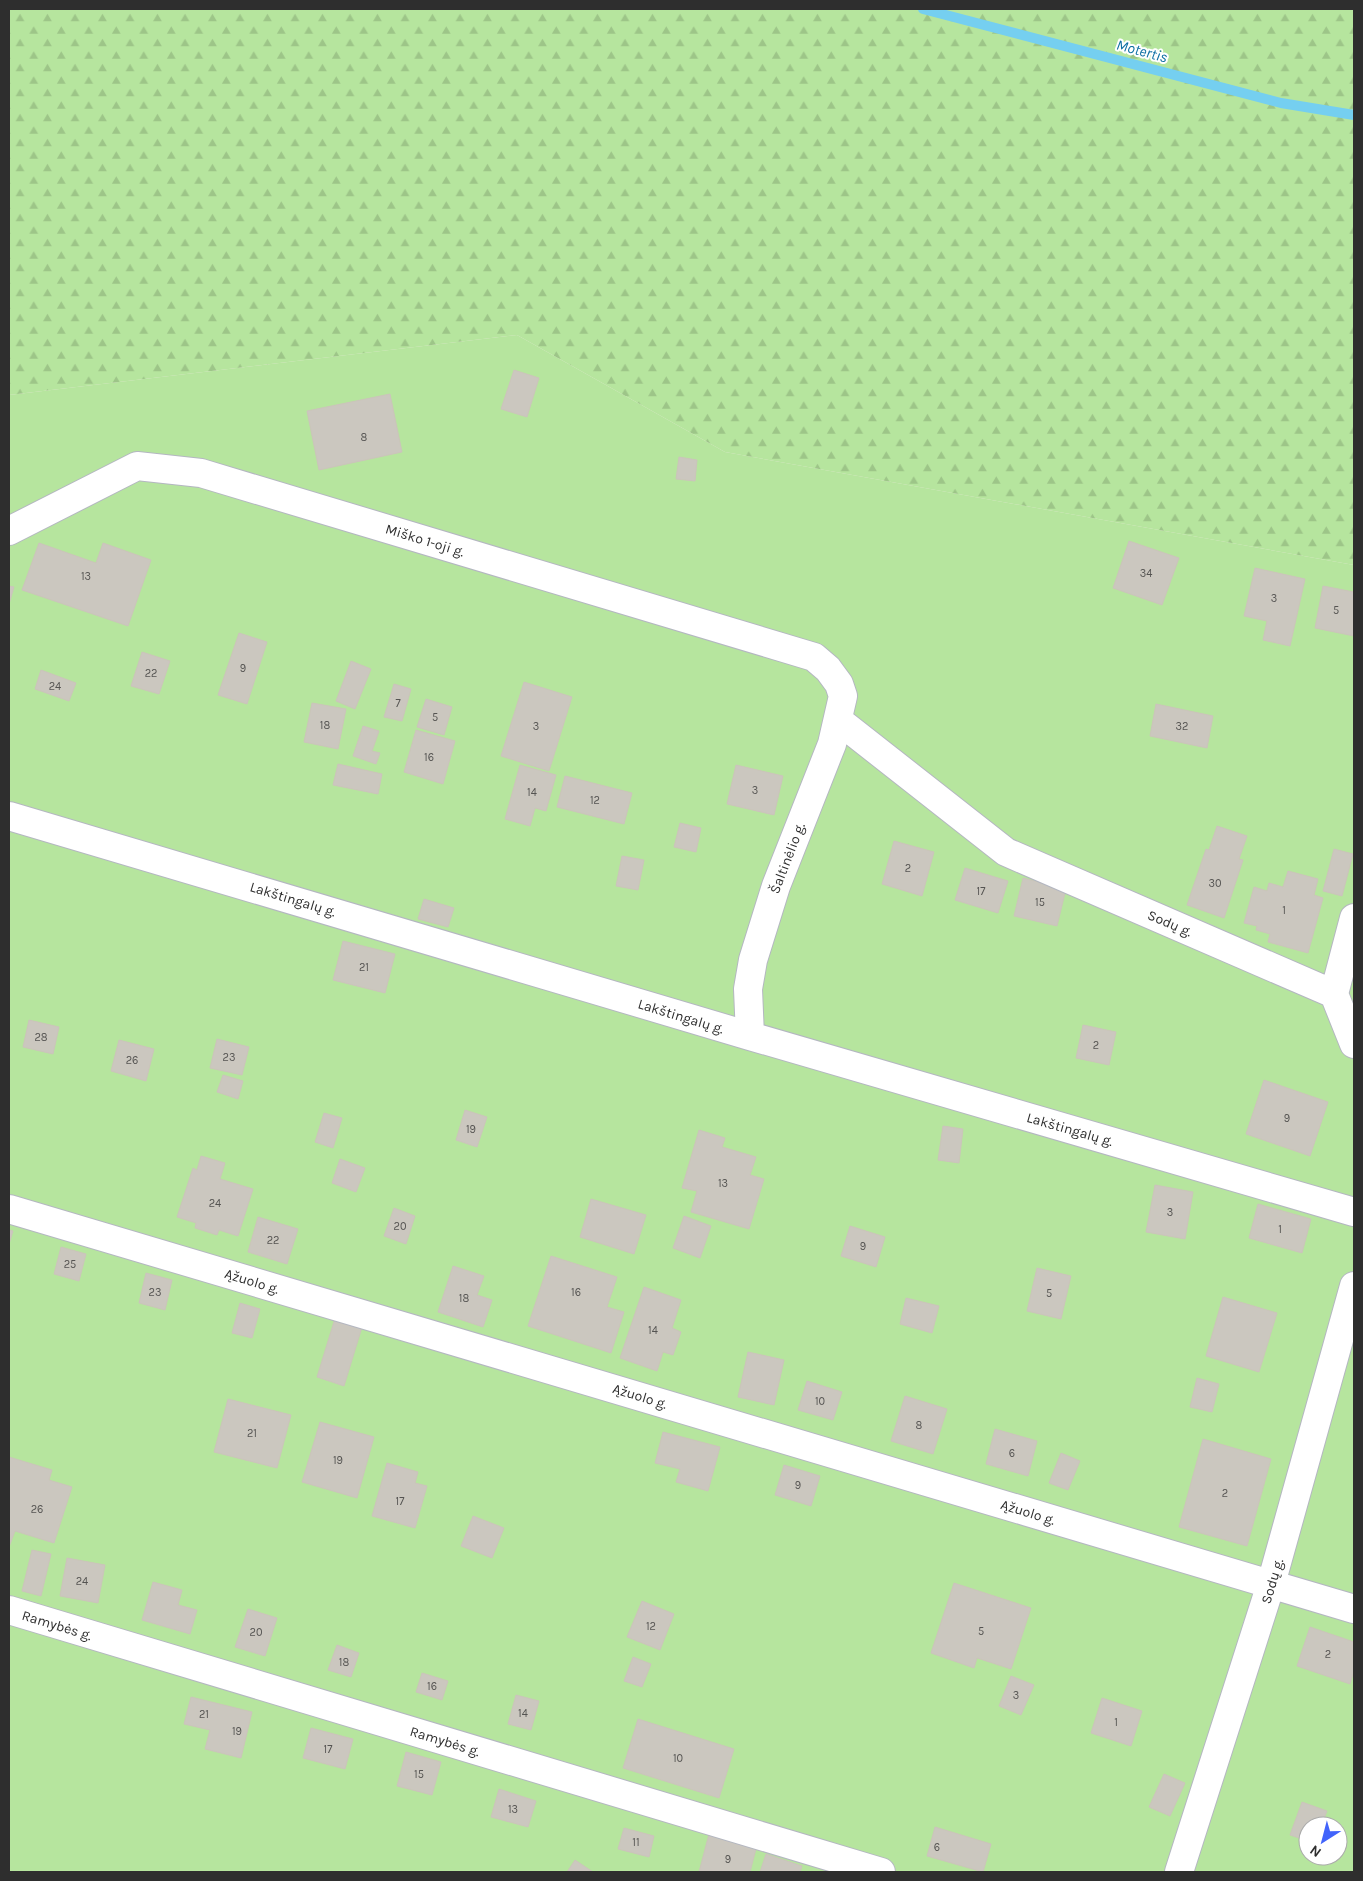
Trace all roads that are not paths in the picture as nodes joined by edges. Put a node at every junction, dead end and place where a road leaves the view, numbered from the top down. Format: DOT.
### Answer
graph roads {
  1 [pos="9,531"];
  2 [pos="839,684"];
  3 [pos="838,720"];
  4 [pos="9,816"];
  5 [pos="1354,918"];
  6 [pos="1334,994"];
  7 [pos="750,1036"];
  8 [pos="1354,1044"];
  9 [pos="9,1209"];
  10 [pos="1354,1212"];
  11 [pos="1354,1286"];
  12 [pos="1271,1584"];
  13 [pos="1354,1609"];
  14 [pos="9,1610"];
  15 [pos="882,1872"];
  16 [pos="1179,1872"];
  1 -- 2 [label="street, Miško 1-oji g."];
  2 -- 3 [label="street, Šaltinėlio g."];
  3 -- 6 [label="street, Sodų g."];
  3 -- 7 [label="street, Šaltinėlio g."];
  4 -- 7 [label="street, Lakštingalų g."];
  5 -- 6 [label="street"];
  6 -- 8 [label="street"];
  7 -- 10 [label="street, Lakštingalų g."];
  9 -- 12 [label="street, Ąžuolo g."];
  11 -- 12 [label="street, Sodų g."];
  12 -- 13 [label="street, Ąžuolo g."];
  12 -- 16 [label="street, Sodų g."];
  14 -- 15 [label="street, Ramybės g."];
}
